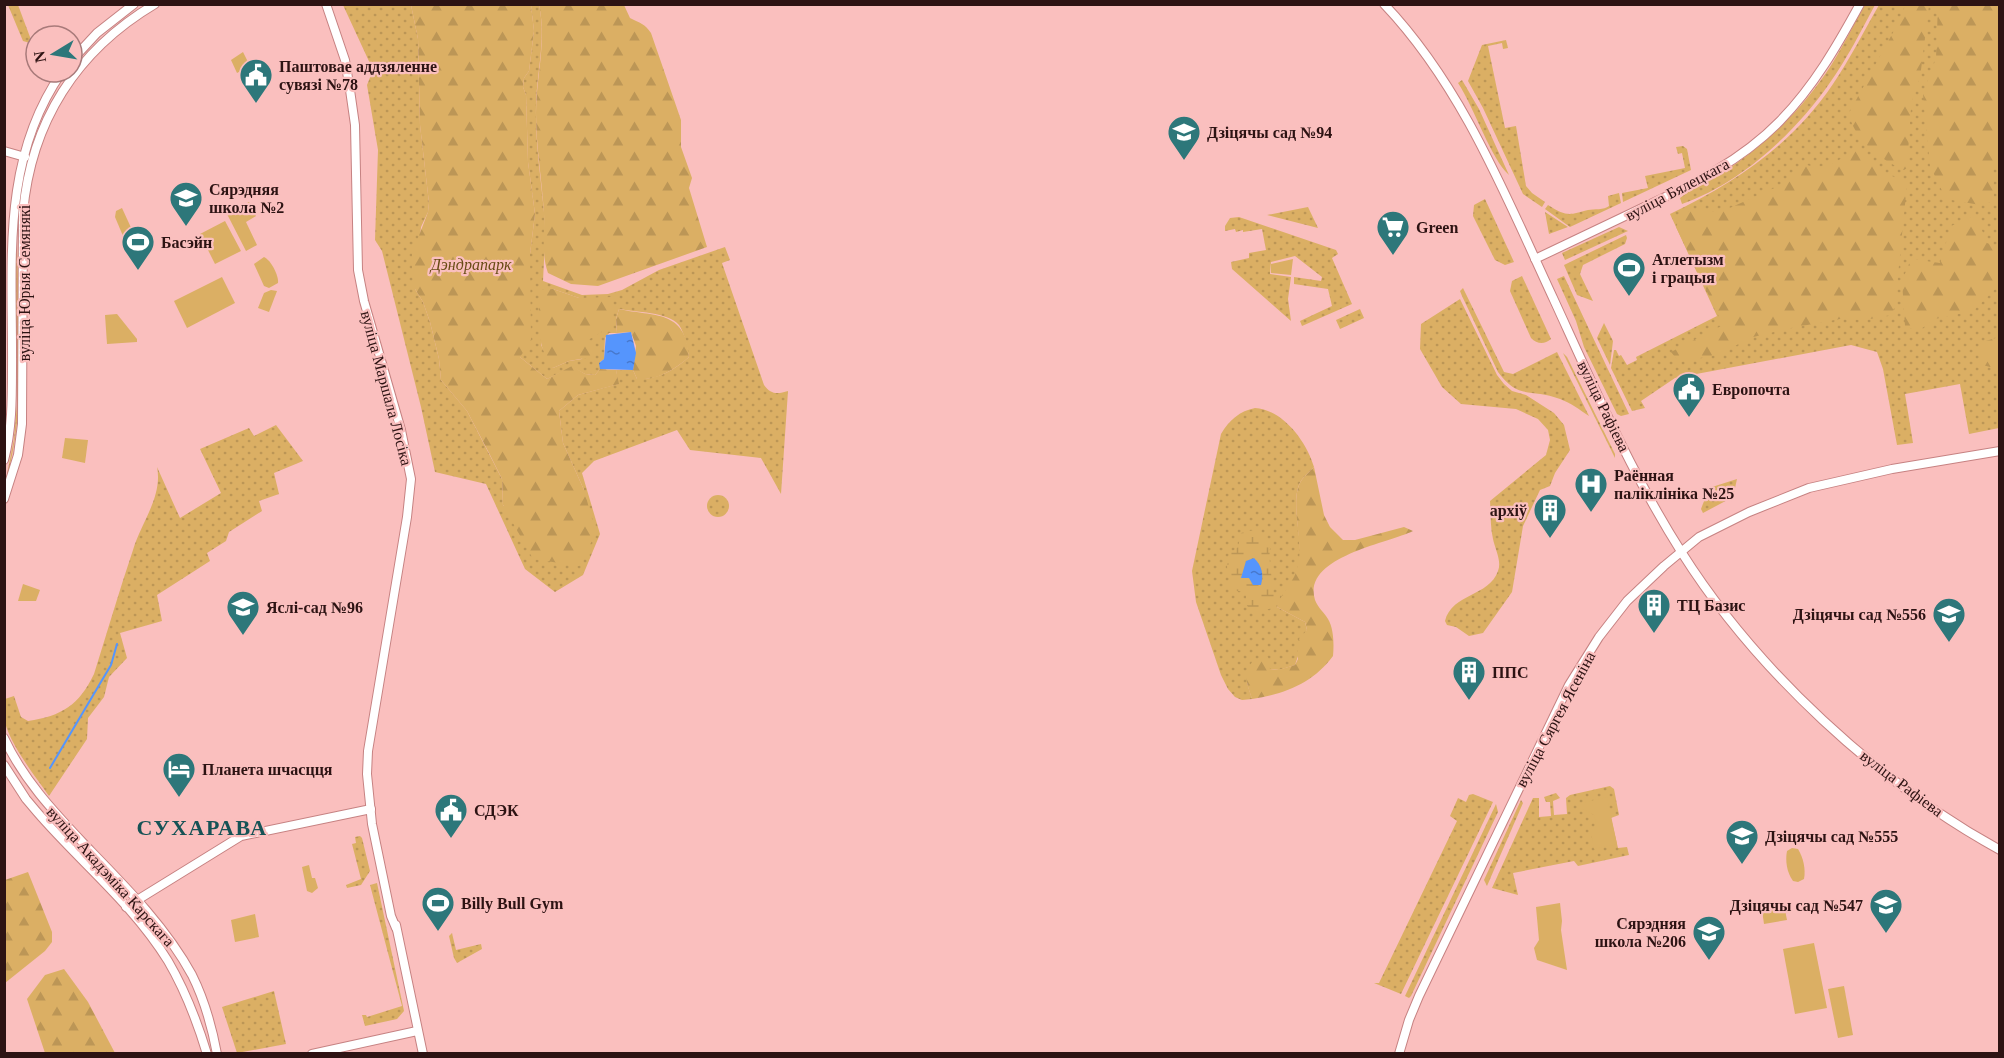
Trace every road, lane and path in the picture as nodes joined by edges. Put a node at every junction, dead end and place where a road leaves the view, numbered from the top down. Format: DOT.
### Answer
graph roads {
  1 [pos="134,4"];
  2 [pos="155,4"];
  3 [pos="326,4"];
  4 [pos="1384,4"];
  5 [pos="1860,4"];
  6 [pos="84,47"];
  7 [pos="55,84"];
  8 [pos="4,151"];
  9 [pos="21,156"];
  10 [pos="32,159"];
  11 [pos="1535,259"];
  12 [pos="2000,451"];
  13 [pos="4,460"];
  14 [pos="4,499"];
  15 [pos="1681,551"];
  16 [pos="4,738"];
  17 [pos="4,765"];
  18 [pos="371,809"];
  19 [pos="2000,850"];
  20 [pos="136,901"];
  21 [pos="126,908"];
  22 [pos="417,1030"];
  23 [pos="207,1053"];
  24 [pos="217,1053"];
  25 [pos="312,1053"];
  26 [pos="423,1053"];
  27 [pos="1399,1053"];
  1 -- 6 [label="main road"];
  2 -- 10 [label="main road, вуліца Юрыя Семянякі"];
  3 -- 18 [label="main road, вуліца Маршала Лосіка"];
  4 -- 11 [label="main road, вуліца Рафіева"];
  5 -- 11 [label="main road, вуліца Бялецкага"];
  7 -- 9 [label="main road, вуліца Юрыя Семянякі"];
  8 -- 9 [label="main road"];
  9 -- 10 [label="main road"];
  9 -- 13 [label="main road, вуліца Юрыя Семянякі"];
  10 -- 14 [label="main road, вуліца Юрыя Семянякі"];
  11 -- 15 [label="main road, вуліца Рафіева"];
  12 -- 15 [label="main road, вуліца Сяргея Ясеніна"];
  15 -- 19 [label="main road, вуліца Рафіева"];
  15 -- 27 [label="main road, вуліца Сяргея Ясеніна"];
  16 -- 20 [label="main road, вуліца Акадэміка Карскага"];
  17 -- 21 [label="main road, вуліца Акадэміка Карскага"];
  18 -- 20 [label="main road"];
  18 -- 22 [label="main road, вуліца Маршала Лосіка"];
  20 -- 21 [label="main road"];
  20 -- 24 [label="main road, вуліца Акадэміка Карскага"];
  21 -- 23 [label="main road, вуліца Акадэміка Карскага"];
  22 -- 25 [label="main road"];
  22 -- 26 [label="main road, вуліца Маршала Лосіка"];
}
